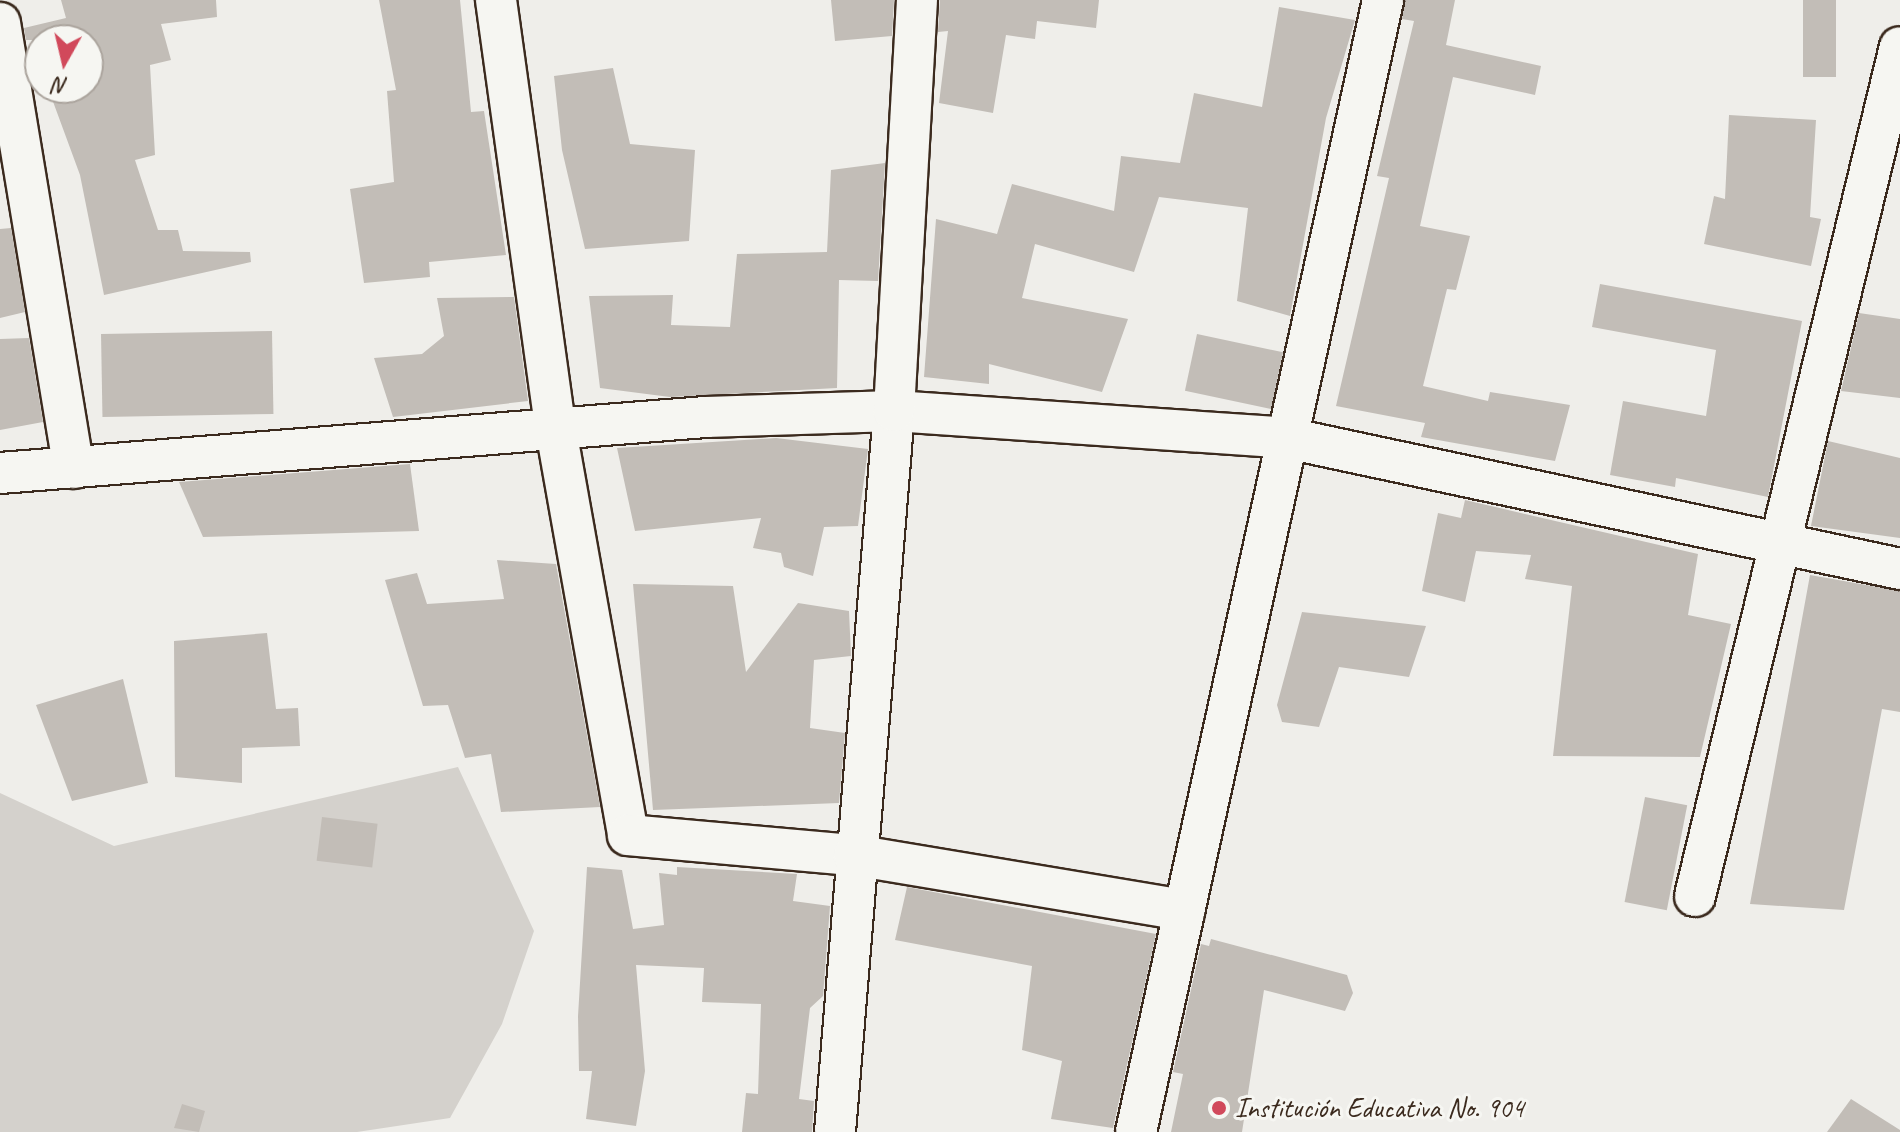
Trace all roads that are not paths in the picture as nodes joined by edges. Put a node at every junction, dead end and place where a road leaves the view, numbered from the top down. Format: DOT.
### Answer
graph roads {
  1 [pos="496,0"];
  2 [pos="917,0"];
  3 [pos="1383,0"];
  4 [pos="0,23"];
  5 [pos="1900,47"];
  6 [pos="894,411"];
  7 [pos="556,430"];
  8 [pos="1287,438"];
  9 [pos="74,468"];
  10 [pos="0,473"];
  11 [pos="1780,542"];
  12 [pos="1900,569"];
  13 [pos="854,855"];
  14 [pos="1695,896"];
  15 [pos="1184,910"];
  16 [pos="835,1132"];
  17 [pos="1136,1132"];
  1 -- 7 [label="street"];
  2 -- 6 [label="street"];
  3 -- 8 [label="street"];
  4 -- 9 [label="street"];
  5 -- 11 [label="street"];
  6 -- 7 [label="street"];
  6 -- 8 [label="street"];
  6 -- 13 [label="street"];
  7 -- 9 [label="street"];
  7 -- 13 [label="street"];
  8 -- 11 [label="street"];
  8 -- 15 [label="street"];
  9 -- 10 [label="street"];
  11 -- 12 [label="street"];
  11 -- 14 [label="street"];
  13 -- 15 [label="street"];
  13 -- 16 [label="street"];
  15 -- 17 [label="street"];
}
